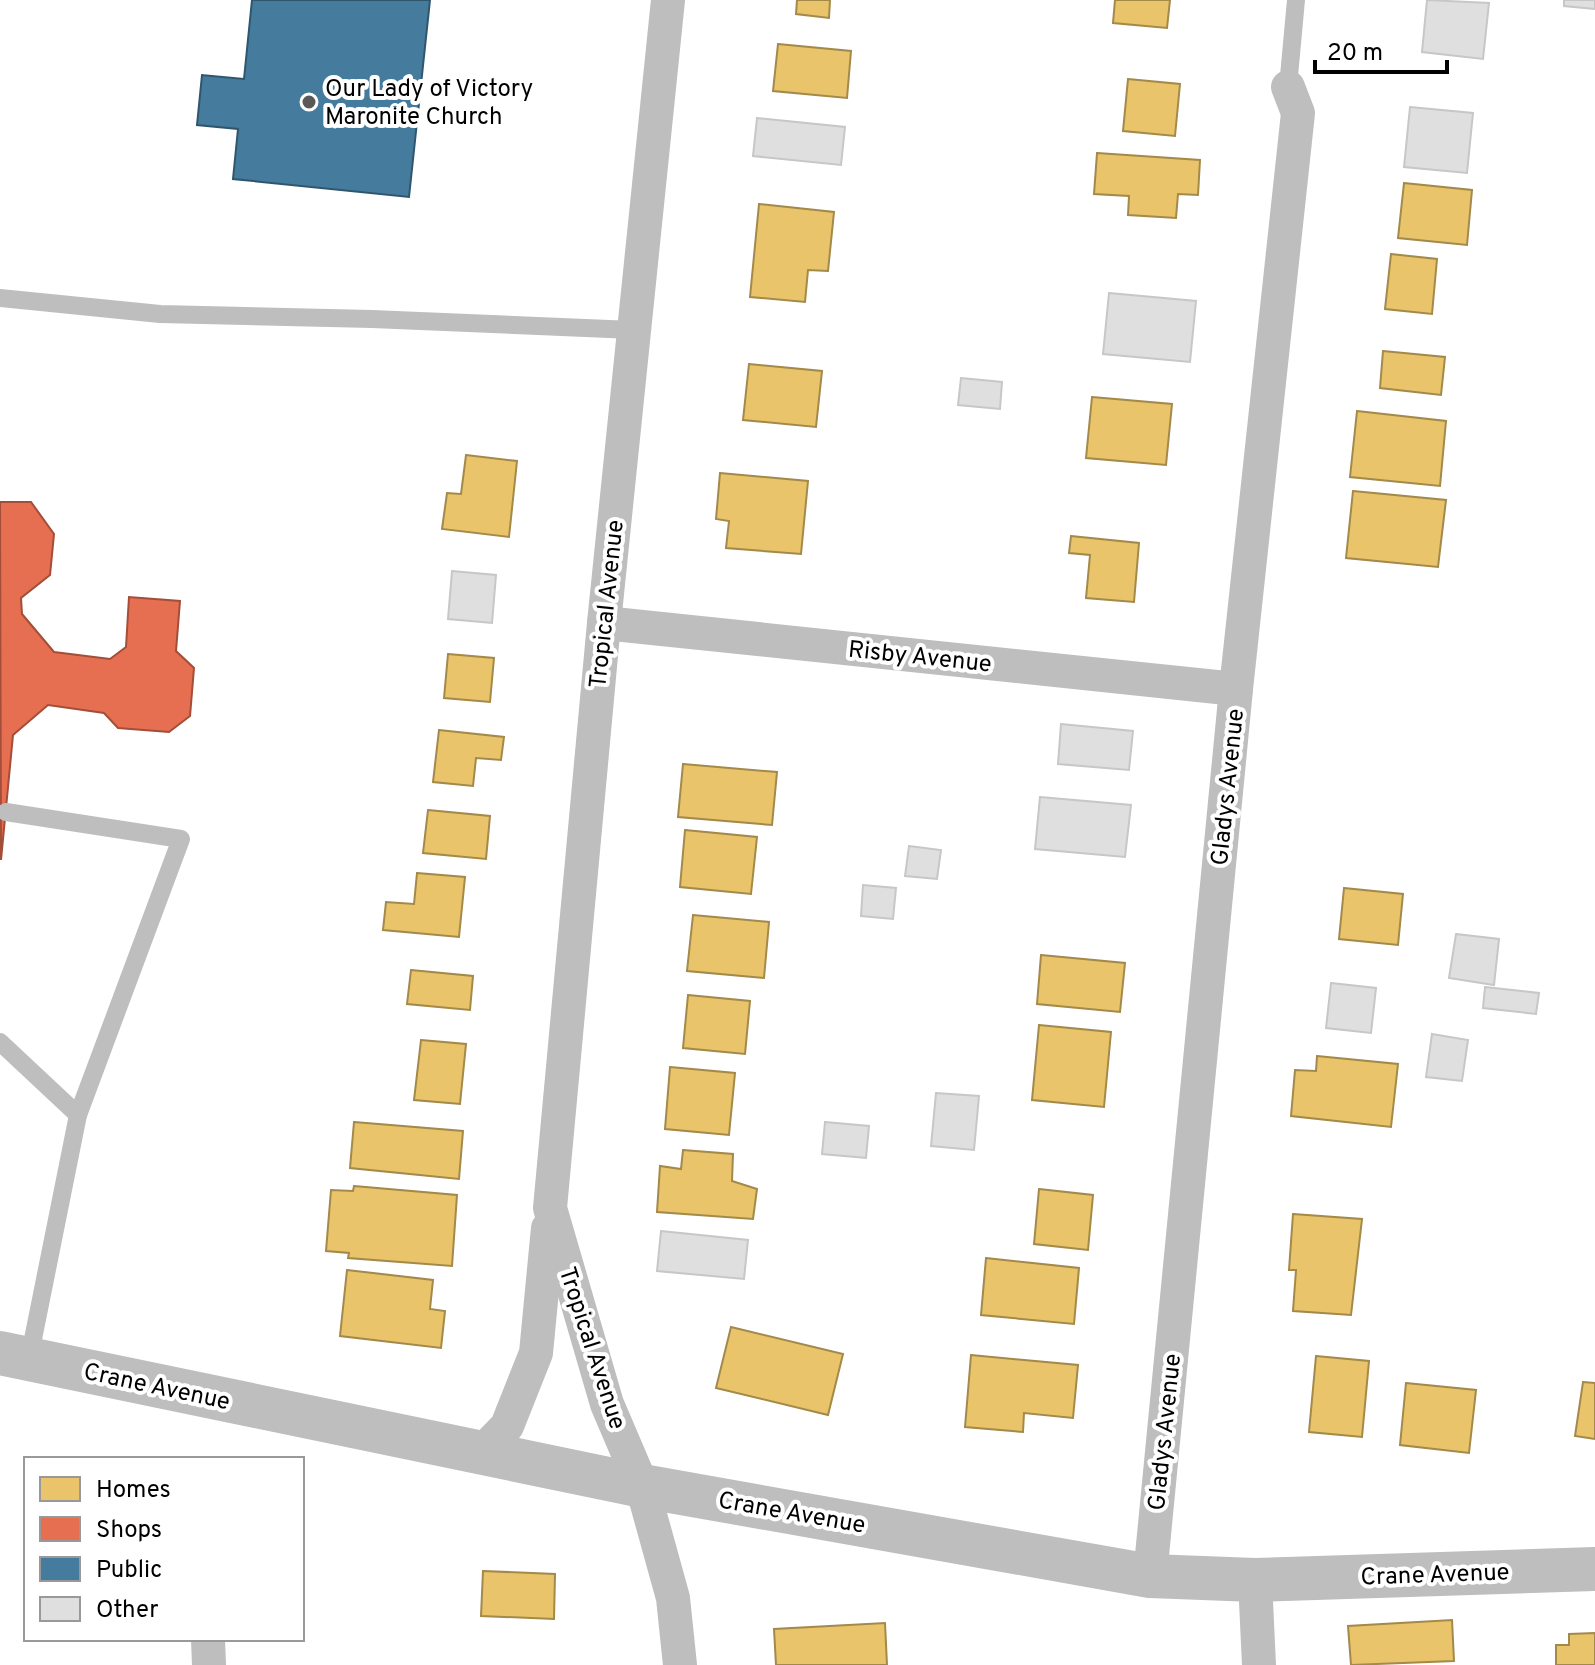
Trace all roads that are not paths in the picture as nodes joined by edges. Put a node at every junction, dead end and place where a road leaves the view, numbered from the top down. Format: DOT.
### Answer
graph roads {
  1 [pos="668,0"];
  2 [pos="1296,0"];
  3 [pos="1288,87"];
  4 [pos="0,298"];
  5 [pos="633,330"];
  6 [pos="604,623"];
  7 [pos="1236,689"];
  8 [pos="6,812"];
  9 [pos="0,1042"];
  10 [pos="78,1115"];
  11 [pos="550,1208"];
  12 [pos="14,1356"];
  13 [pos="481,1453"];
  14 [pos="642,1486"];
  15 [pos="1595,1569"];
  16 [pos="1150,1576"];
  17 [pos="1255,1580"];
  18 [pos="208,1641"];
  19 [pos="209,1665"];
  20 [pos="680,1665"];
  21 [pos="1259,1665"];
  1 -- 5 [label="street, Tropical Avenue"];
  2 -- 3 [label="lane, Gladys Avenue"];
  3 -- 7 [label="street, Gladys Avenue"];
  4 -- 5 [label="lane"];
  5 -- 6 [label="street, Tropical Avenue"];
  6 -- 7 [label="street, Risby Avenue"];
  6 -- 11 [label="street, Tropical Avenue"];
  7 -- 16 [label="street, Gladys Avenue"];
  8 -- 10 [label="lane"];
  9 -- 10 [label="lane"];
  10 -- 12 [label="lane"];
  11 -- 13 [label="street, Tropical Avenue"];
  11 -- 14 [label="street, Tropical Avenue"];
  12 -- 13 [label="street, Crane Avenue"];
  13 -- 14 [label="street, Crane Avenue"];
  14 -- 16 [label="street, Crane Avenue"];
  14 -- 20 [label="street, Tropical Avenue"];
  15 -- 17 [label="street, Crane Avenue"];
  16 -- 17 [label="street, Crane Avenue"];
  17 -- 21 [label="street"];
  18 -- 19 [label="street"];
}
